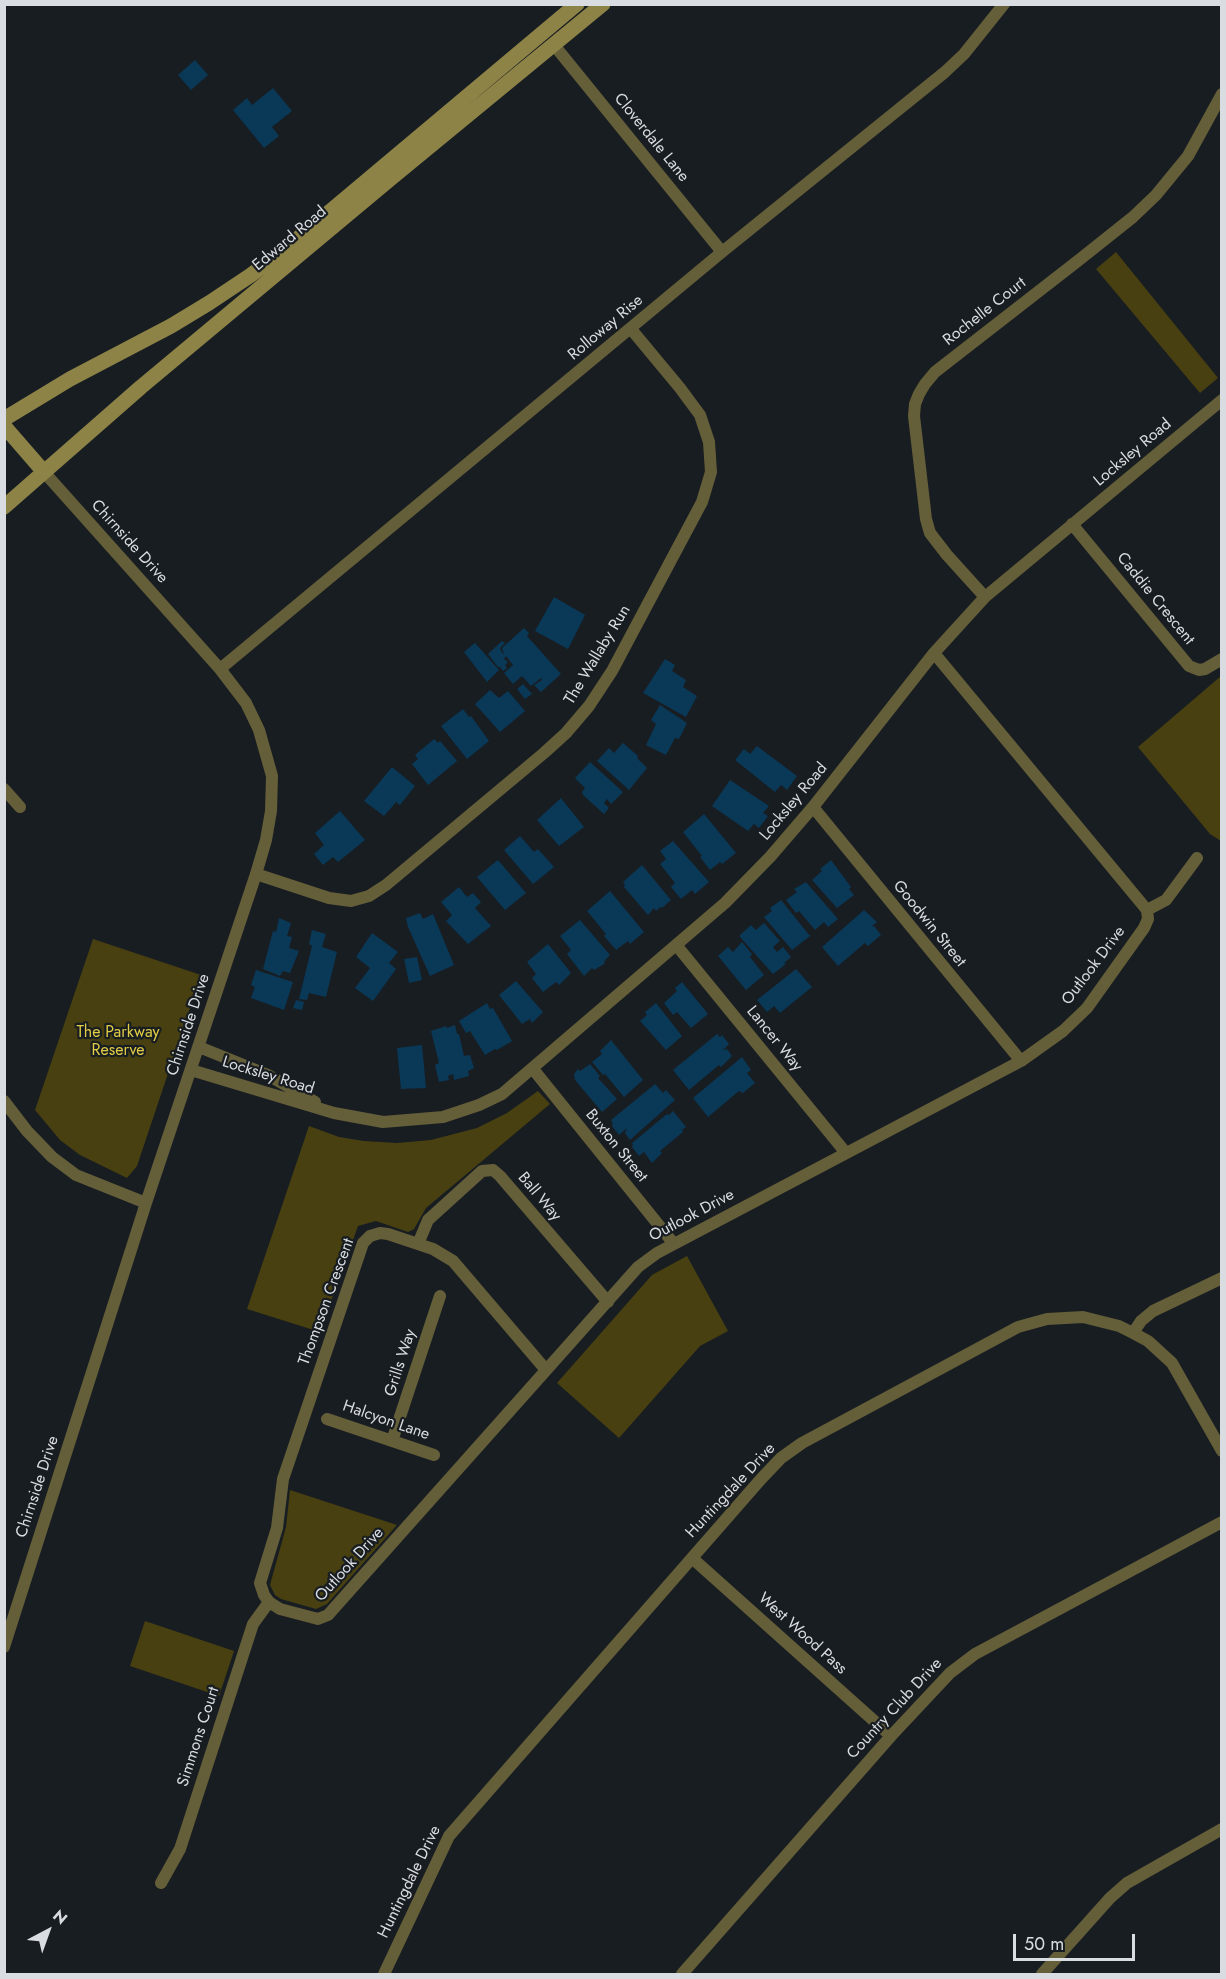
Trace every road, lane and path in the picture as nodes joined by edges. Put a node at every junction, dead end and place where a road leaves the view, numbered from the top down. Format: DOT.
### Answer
graph roads {
  1 [pos="577,4"];
  2 [pos="603,4"];
  3 [pos="1004,4"];
  4 [pos="543,33"];
  5 [pos="554,45"];
  6 [pos="1221,94"];
  7 [pos="722,252"];
  8 [pos="631,329"];
  9 [pos="1221,402"];
  10 [pos="4,419"];
  11 [pos="4,426"];
  12 [pos="44,472"];
  13 [pos="4,507"];
  14 [pos="1072,524"];
  15 [pos="985,597"];
  16 [pos="934,653"];
  17 [pos="1221,659"];
  18 [pos="220,669"];
  19 [pos="4,789"];
  20 [pos="20,807"];
  21 [pos="813,807"];
  22 [pos="1197,858"];
  23 [pos="256,874"];
  24 [pos="1147,910"];
  25 [pos="677,945"];
  26 [pos="199,1047"];
  27 [pos="1021,1061"];
  28 [pos="532,1069"];
  29 [pos="191,1070"];
  30 [pos="4,1101"];
  31 [pos="334,1113"];
  32 [pos="846,1153"];
  33 [pos="146,1203"];
  34 [pos="418,1244"];
  35 [pos="674,1244"];
  36 [pos="1221,1278"];
  37 [pos="440,1296"];
  38 [pos="608,1302"];
  39 [pos="1133,1333"];
  40 [pos="546,1370"];
  41 [pos="327,1419"];
  42 [pos="392,1441"];
  43 [pos="1221,1451"];
  44 [pos="434,1455"];
  45 [pos="1221,1522"];
  46 [pos="692,1558"];
  47 [pos="269,1602"];
  48 [pos="4,1647"];
  49 [pos="891,1736"];
  50 [pos="1221,1829"];
  51 [pos="161,1883"];
  52 [pos="384,1974"];
  53 [pos="682,1974"];
  54 [pos="1042,1974"];
  1 -- 4 [label="main road, Edward Road"];
  2 -- 5 [label="main road, Edward Road"];
  3 -- 7 [label="street, Rolloway Rise"];
  4 -- 5 [label="main road"];
  4 -- 10 [label="main road, Edward Road"];
  5 -- 7 [label="street, Cloverdale Lane"];
  5 -- 12 [label="main road, Edward Road"];
  6 -- 15 [label="street, Rochelle Court"];
  7 -- 8 [label="street, Rolloway Rise"];
  8 -- 18 [label="street, Rolloway Rise"];
  8 -- 23 [label="street, The Wallaby Run"];
  9 -- 14 [label="street, Locksley Road"];
  11 -- 12 [label="main road"];
  12 -- 13 [label="main road, Edward Road"];
  12 -- 18 [label="street, Chirnside Drive"];
  14 -- 15 [label="street, Locksley Road"];
  14 -- 17 [label="street, Caddie Crescent"];
  15 -- 16 [label="street, Locksley Road"];
  16 -- 21 [label="street, Locksley Road"];
  16 -- 24 [label="street"];
  18 -- 23 [label="street, Chirnside Drive"];
  19 -- 20 [label="street"];
  21 -- 25 [label="street, Locksley Road"];
  21 -- 27 [label="street, Goodwin Street"];
  22 -- 24 [label="street"];
  23 -- 26 [label="street, Chirnside Drive"];
  24 -- 27 [label="street, Outlook Drive"];
  25 -- 28 [label="street, Locksley Road"];
  25 -- 32 [label="street, Lancer Way"];
  26 -- 29 [label="street, Chirnside Drive"];
  26 -- 31 [label="street, Locksley Road"];
  27 -- 32 [label="street, Outlook Drive"];
  28 -- 31 [label="street, Locksley Road"];
  28 -- 35 [label="street, Buxton Street"];
  29 -- 31 [label="street, Locksley Road"];
  29 -- 33 [label="street, Chirnside Drive"];
  30 -- 33 [label="street"];
  32 -- 35 [label="street, Outlook Drive"];
  33 -- 48 [label="street, Chirnside Drive"];
  34 -- 38 [label="street, Ball Way"];
  34 -- 40 [label="street, Thompson Crescent"];
  34 -- 47 [label="street, Thompson Crescent"];
  35 -- 38 [label="street, Outlook Drive"];
  36 -- 39 [label="street"];
  37 -- 42 [label="street, Grills Way"];
  38 -- 40 [label="street, Outlook Drive"];
  39 -- 43 [label="street, Huntingdale Drive"];
  39 -- 46 [label="street, Huntingdale Drive"];
  40 -- 47 [label="street, Outlook Drive"];
  41 -- 42 [label="street, Halcyon Lane"];
  42 -- 44 [label="street, Halcyon Lane"];
  45 -- 49 [label="street, Country Club Drive"];
  46 -- 49 [label="street, West Wood Pass"];
  46 -- 52 [label="street, Huntingdale Drive"];
  47 -- 51 [label="street, Simmons Court"];
  49 -- 53 [label="street, Country Club Drive"];
  50 -- 54 [label="street"];
}
